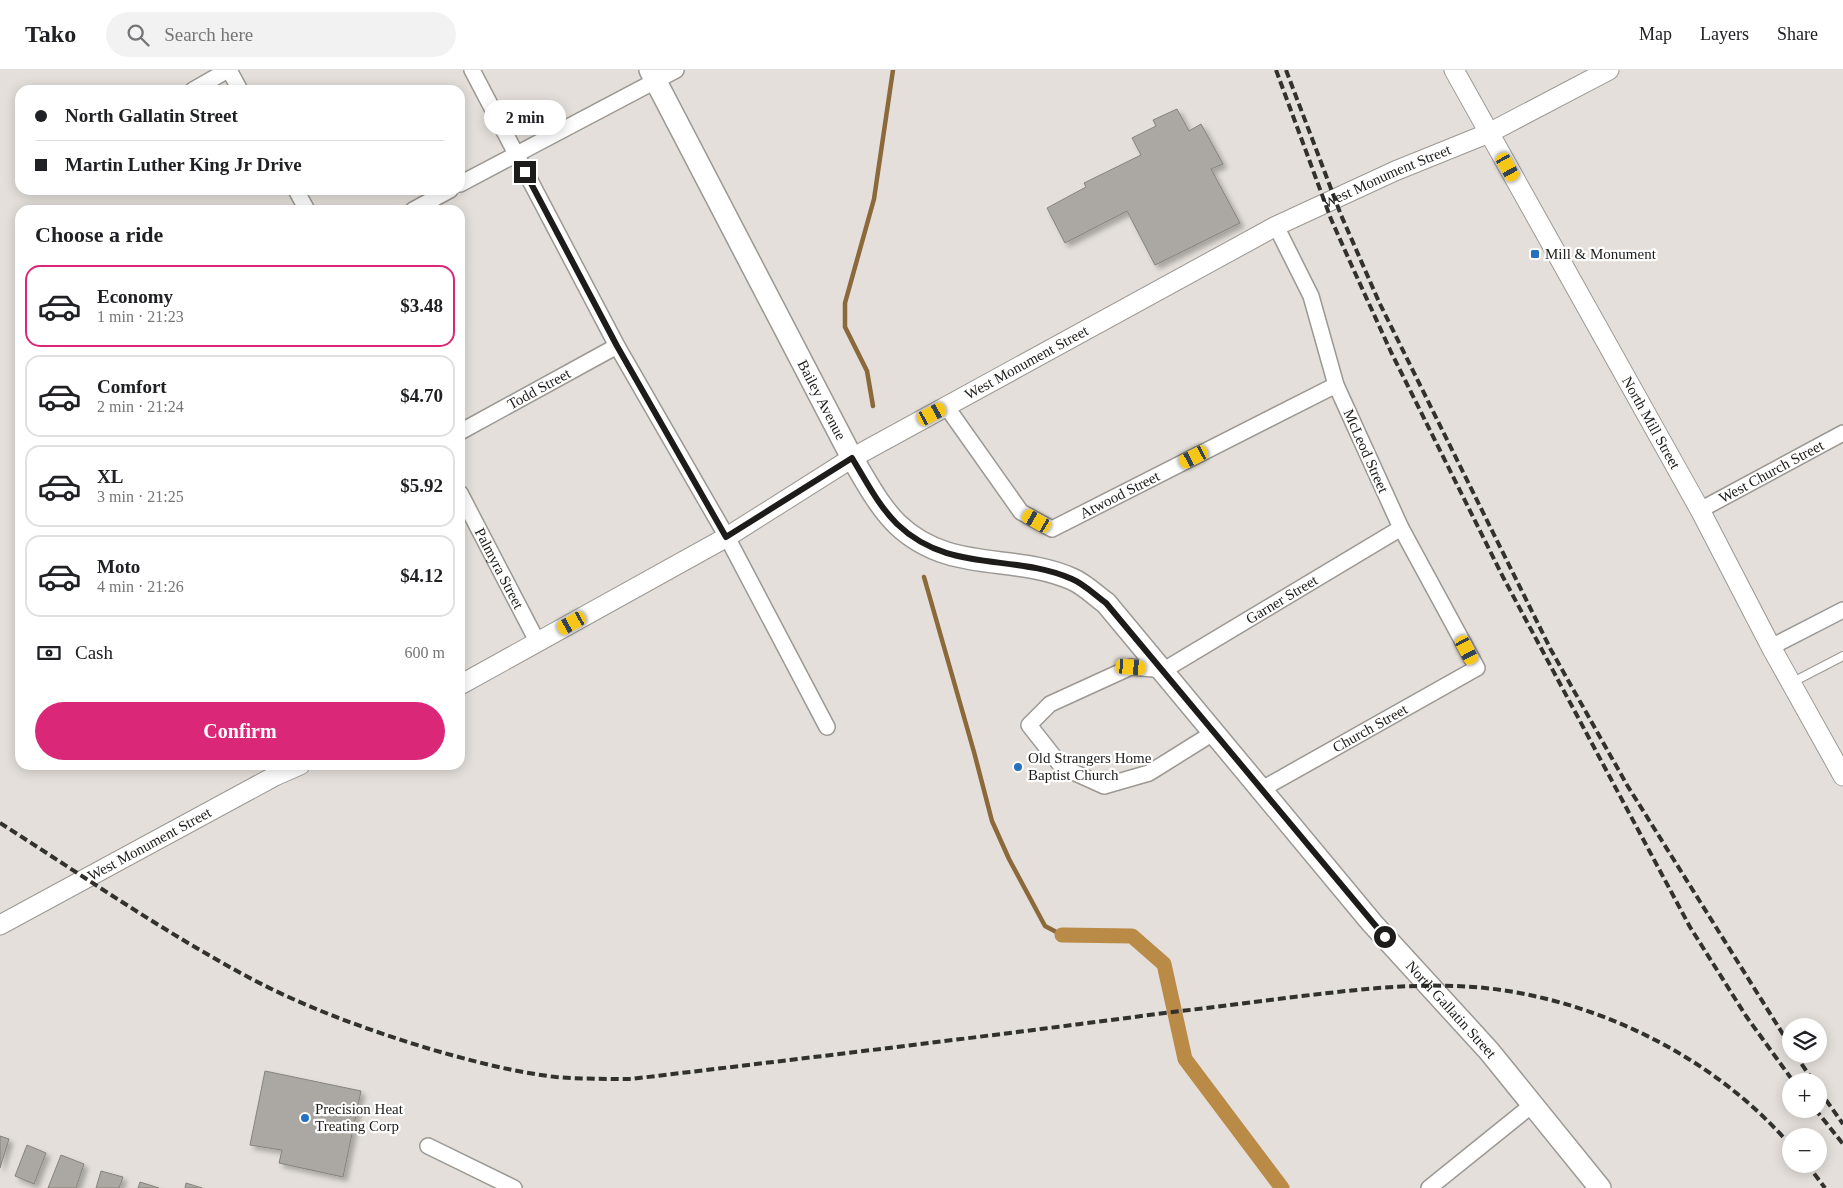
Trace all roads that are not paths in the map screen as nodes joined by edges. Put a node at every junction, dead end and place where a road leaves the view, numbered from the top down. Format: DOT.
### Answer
graph roads {
  1 [pos="229,70"];
  2 [pos="472,70"];
  3 [pos="676,70"];
  4 [pos="1454,70"];
  5 [pos="1609,70"];
  6 [pos="652,75"];
  7 [pos="202,85"];
  8 [pos="237,85"];
  9 [pos="1489,133"];
  10 [pos="516,154"];
  11 [pos="465,181"];
  12 [pos="440,195"];
  13 [pos="422,205"];
  14 [pos="1276,226"];
  15 [pos="617,346"];
  16 [pos="1336,385"];
  17 [pos="946,406"];
  18 [pos="465,429"];
  19 [pos="1843,433"];
  20 [pos="852,458"];
  21 [pos="465,503"];
  22 [pos="1700,510"];
  23 [pos="1401,528"];
  24 [pos="726,537"];
  25 [pos="1106,603"];
  26 [pos="1843,610"];
  27 [pos="538,642"];
  28 [pos="1771,647"];
  29 [pos="1843,656"];
  30 [pos="1477,668"];
  31 [pos="1164,670"];
  32 [pos="465,682"];
  33 [pos="1791,683"];
  34 [pos="827,727"];
  35 [pos="1213,732"];
  36 [pos="288,770"];
  37 [pos="1843,776"];
  38 [pos="1262,789"];
  39 [pos="0,925"];
  40 [pos="1532,1105"];
  41 [pos="428,1146"];
  42 [pos="514,1188"];
  43 [pos="1429,1188"];
  44 [pos="1600,1188"];
  1 -- 7 [label="street"];
  1 -- 8 [label="street"];
  2 -- 10 [label="street"];
  3 -- 6 [label="street"];
  4 -- 9 [label="street, North Mill Street"];
  5 -- 9 [label="street, West Monument Street"];
  6 -- 10 [label="street"];
  6 -- 20 [label="main road, Bailey Avenue"];
  9 -- 14 [label="street, West Monument Street"];
  9 -- 22 [label="street, North Mill Street"];
  10 -- 11 [label="street"];
  10 -- 15 [label="street"];
  12 -- 13 [label="street"];
  14 -- 16 [label="street, McLeod Street"];
  14 -- 17 [label="street, West Monument Street"];
  15 -- 18 [label="street, Todd Street"];
  15 -- 24 [label="street"];
  16 -- 17 [label="street, Atwood Street"];
  16 -- 23 [label="street, McLeod Street"];
  17 -- 20 [label="street, West Monument Street"];
  19 -- 22 [label="street, West Church Street"];
  20 -- 24 [label="street, West Monument Street"];
  20 -- 25 [label="main road, Bailey Avenue"];
  21 -- 27 [label="street, Palmyra Street"];
  22 -- 28 [label="street, North Mill Street"];
  23 -- 30 [label="street, McLeod Street"];
  23 -- 31 [label="street, Garner Street"];
  24 -- 27 [label="street, West Monument Street"];
  24 -- 34 [label="street"];
  25 -- 31 [label="main road, North Gallatin Street"];
  26 -- 28 [label="street"];
  27 -- 32 [label="street, West Monument Street"];
  28 -- 33 [label="street, North Mill Street"];
  29 -- 33 [label="lane"];
  30 -- 38 [label="street, Church Street"];
  31 -- 35 [label="main road, North Gallatin Street"];
  31 -- 35 [label="street"];
  33 -- 37 [label="street, North Mill Street"];
  35 -- 38 [label="main road, North Gallatin Street"];
  36 -- 39 [label="street, West Monument Street"];
  38 -- 40 [label="main road, North Gallatin Street"];
  40 -- 43 [label="street"];
  40 -- 44 [label="main road, North Gallatin Street"];
  41 -- 42 [label="street"];
}
